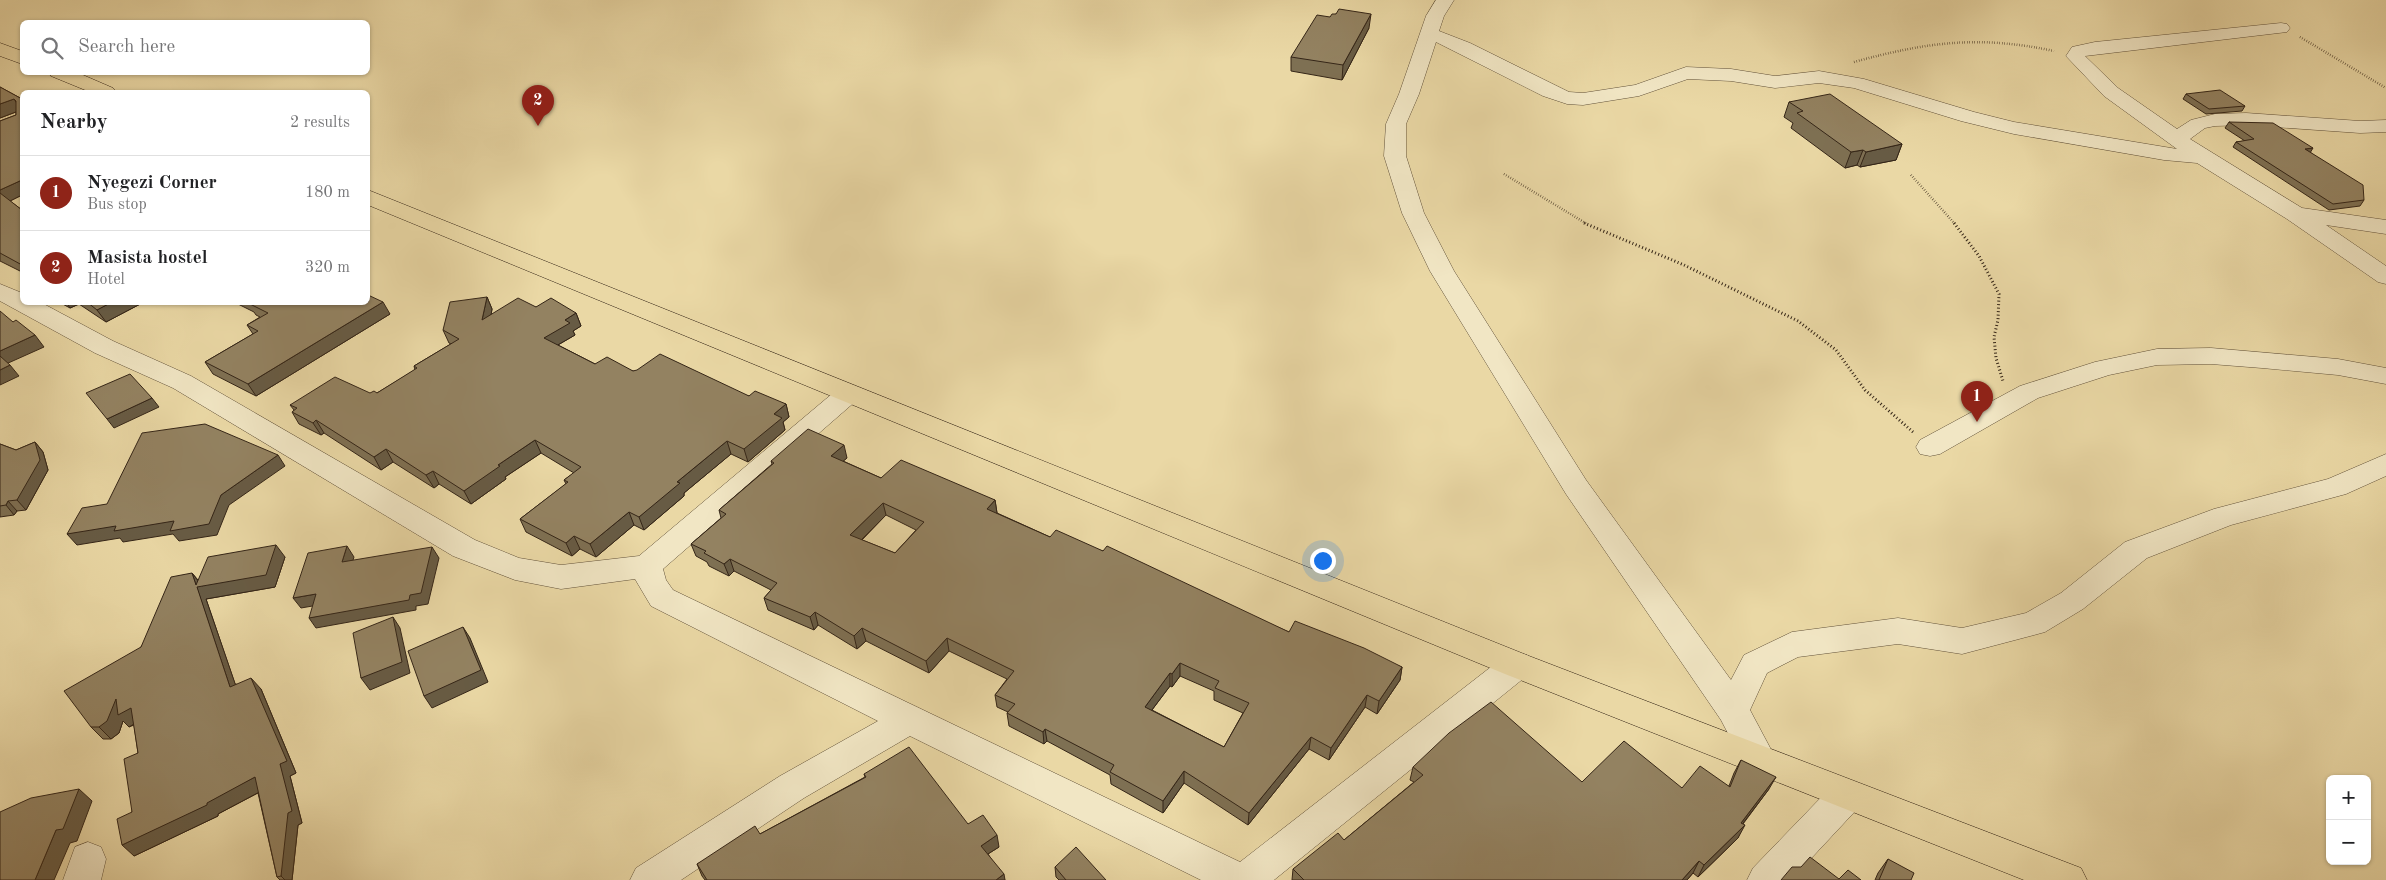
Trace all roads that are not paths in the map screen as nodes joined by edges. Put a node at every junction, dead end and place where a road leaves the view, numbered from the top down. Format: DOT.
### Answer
graph roads {
  1 [pos="1445,0"];
  2 [pos="2281,28"];
  3 [pos="1429,33"];
  4 [pos="0,48"];
  5 [pos="20,57"];
  6 [pos="64,75"];
  7 [pos="95,90"];
  8 [pos="2386,126"];
  9 [pos="2177,139"];
  10 [pos="2202,157"];
  11 [pos="370,198"];
  12 [pos="2295,214"];
  13 [pos="2386,227"];
  14 [pos="2386,277"];
  15 [pos="0,291"];
  16 [pos="20,302"];
  17 [pos="26,305"];
  18 [pos="2386,376"];
  19 [pos="848,394"];
  20 [pos="1930,447"];
  21 [pos="2386,464"];
  22 [pos="647,566"];
  23 [pos="1517,665"];
  24 [pos="1733,710"];
  25 [pos="909,720"];
  26 [pos="1758,757"];
  27 [pos="1847,795"];
  28 [pos="649,880"];
  29 [pos="1239,880"];
  30 [pos="1246,880"];
  31 [pos="1766,880"];
  32 [pos="2068,880"];
  1 -- 3 [label="street"];
  2 -- 9 [label="street"];
  3 -- 10 [label="street"];
  3 -- 24 [label="street"];
  4 -- 5 [label="main road"];
  6 -- 7 [label="main road"];
  8 -- 9 [label="street"];
  9 -- 10 [label="street"];
  10 -- 12 [label="street"];
  11 -- 19 [label="main road"];
  12 -- 13 [label="street"];
  12 -- 14 [label="street"];
  15 -- 16 [label="street"];
  17 -- 22 [label="street"];
  18 -- 20 [label="street"];
  19 -- 22 [label="street"];
  19 -- 23 [label="main road"];
  21 -- 24 [label="street"];
  22 -- 25 [label="street"];
  23 -- 26 [label="main road"];
  23 -- 30 [label="street"];
  24 -- 26 [label="street"];
  25 -- 28 [label="street"];
  25 -- 29 [label="street"];
  26 -- 27 [label="main road"];
  27 -- 31 [label="street"];
  27 -- 32 [label="main road"];
}
